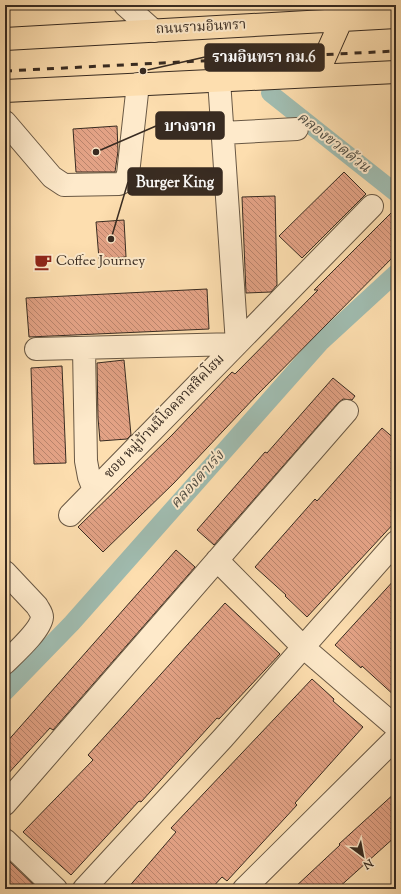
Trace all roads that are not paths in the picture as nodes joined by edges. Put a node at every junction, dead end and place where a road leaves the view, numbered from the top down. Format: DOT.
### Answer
graph roads {
  1 [pos="126,5"];
  2 [pos="356,5"];
  3 [pos="396,17"];
  4 [pos="341,21"];
  5 [pos="154,31"];
  6 [pos="5,39"];
  7 [pos="396,72"];
  8 [pos="317,75"];
  9 [pos="219,80"];
  10 [pos="138,84"];
  11 [pos="5,91"];
  12 [pos="5,122"];
  13 [pos="297,129"];
  14 [pos="222,134"];
  15 [pos="372,206"];
  16 [pos="237,344"];
  17 [pos="84,348"];
  18 [pos="36,349"];
  19 [pos="347,411"];
  20 [pos="94,490"];
  21 [pos="70,515"];
  22 [pos="396,542"];
  23 [pos="217,560"];
  24 [pos="5,572"];
  25 [pos="303,647"];
  26 [pos="5,663"];
  27 [pos="395,726"];
  28 [pos="5,804"];
  29 [pos="5,840"];
  30 [pos="56,889"];
  31 [pos="84,889"];
  32 [pos="244,889"];
  1 -- 5 [label="street"];
  2 -- 4 [label="street"];
  3 -- 4 [label="main road, ถนนรามอินทรา"];
  4 -- 5 [label="main road, ถนนรามอินทรา"];
  4 -- 8 [label="main road"];
  5 -- 6 [label="main road, ถนนรามอินทรา"];
  7 -- 8 [label="main road"];
  8 -- 9 [label="main road"];
  9 -- 10 [label="main road"];
  9 -- 14 [label="street, ซอย หมู่บ้านนีโอคลาสสิคโฮม"];
  10 -- 11 [label="main road"];
  10 -- 12 [label="street"];
  13 -- 14 [label="street"];
  14 -- 16 [label="street, ซอย หมู่บ้านนีโอคลาสสิคโฮม"];
  15 -- 16 [label="street, ซอย หมู่บ้านนีโอคลาสสิคโฮม"];
  16 -- 17 [label="street, ซอย หมู่บ้านนีโอคลาสสิคโฮม"];
  16 -- 20 [label="street, ซอย หมู่บ้านนีโอคลาสสิคโฮม"];
  17 -- 18 [label="street, ซอย หมู่บ้านนีโอคลาสสิคโฮม"];
  17 -- 20 [label="street, ซอย หมู่บ้านนีโอคลาสสิคโฮม"];
  19 -- 23 [label="street"];
  20 -- 21 [label="street, ซอย หมู่บ้านนีโอคลาสสิคโฮม"];
  22 -- 25 [label="street"];
  23 -- 25 [label="street"];
  23 -- 28 [label="street"];
  24 -- 26 [label="street"];
  25 -- 27 [label="street"];
  25 -- 31 [label="street"];
  27 -- 32 [label="street"];
  29 -- 30 [label="street"];
}
